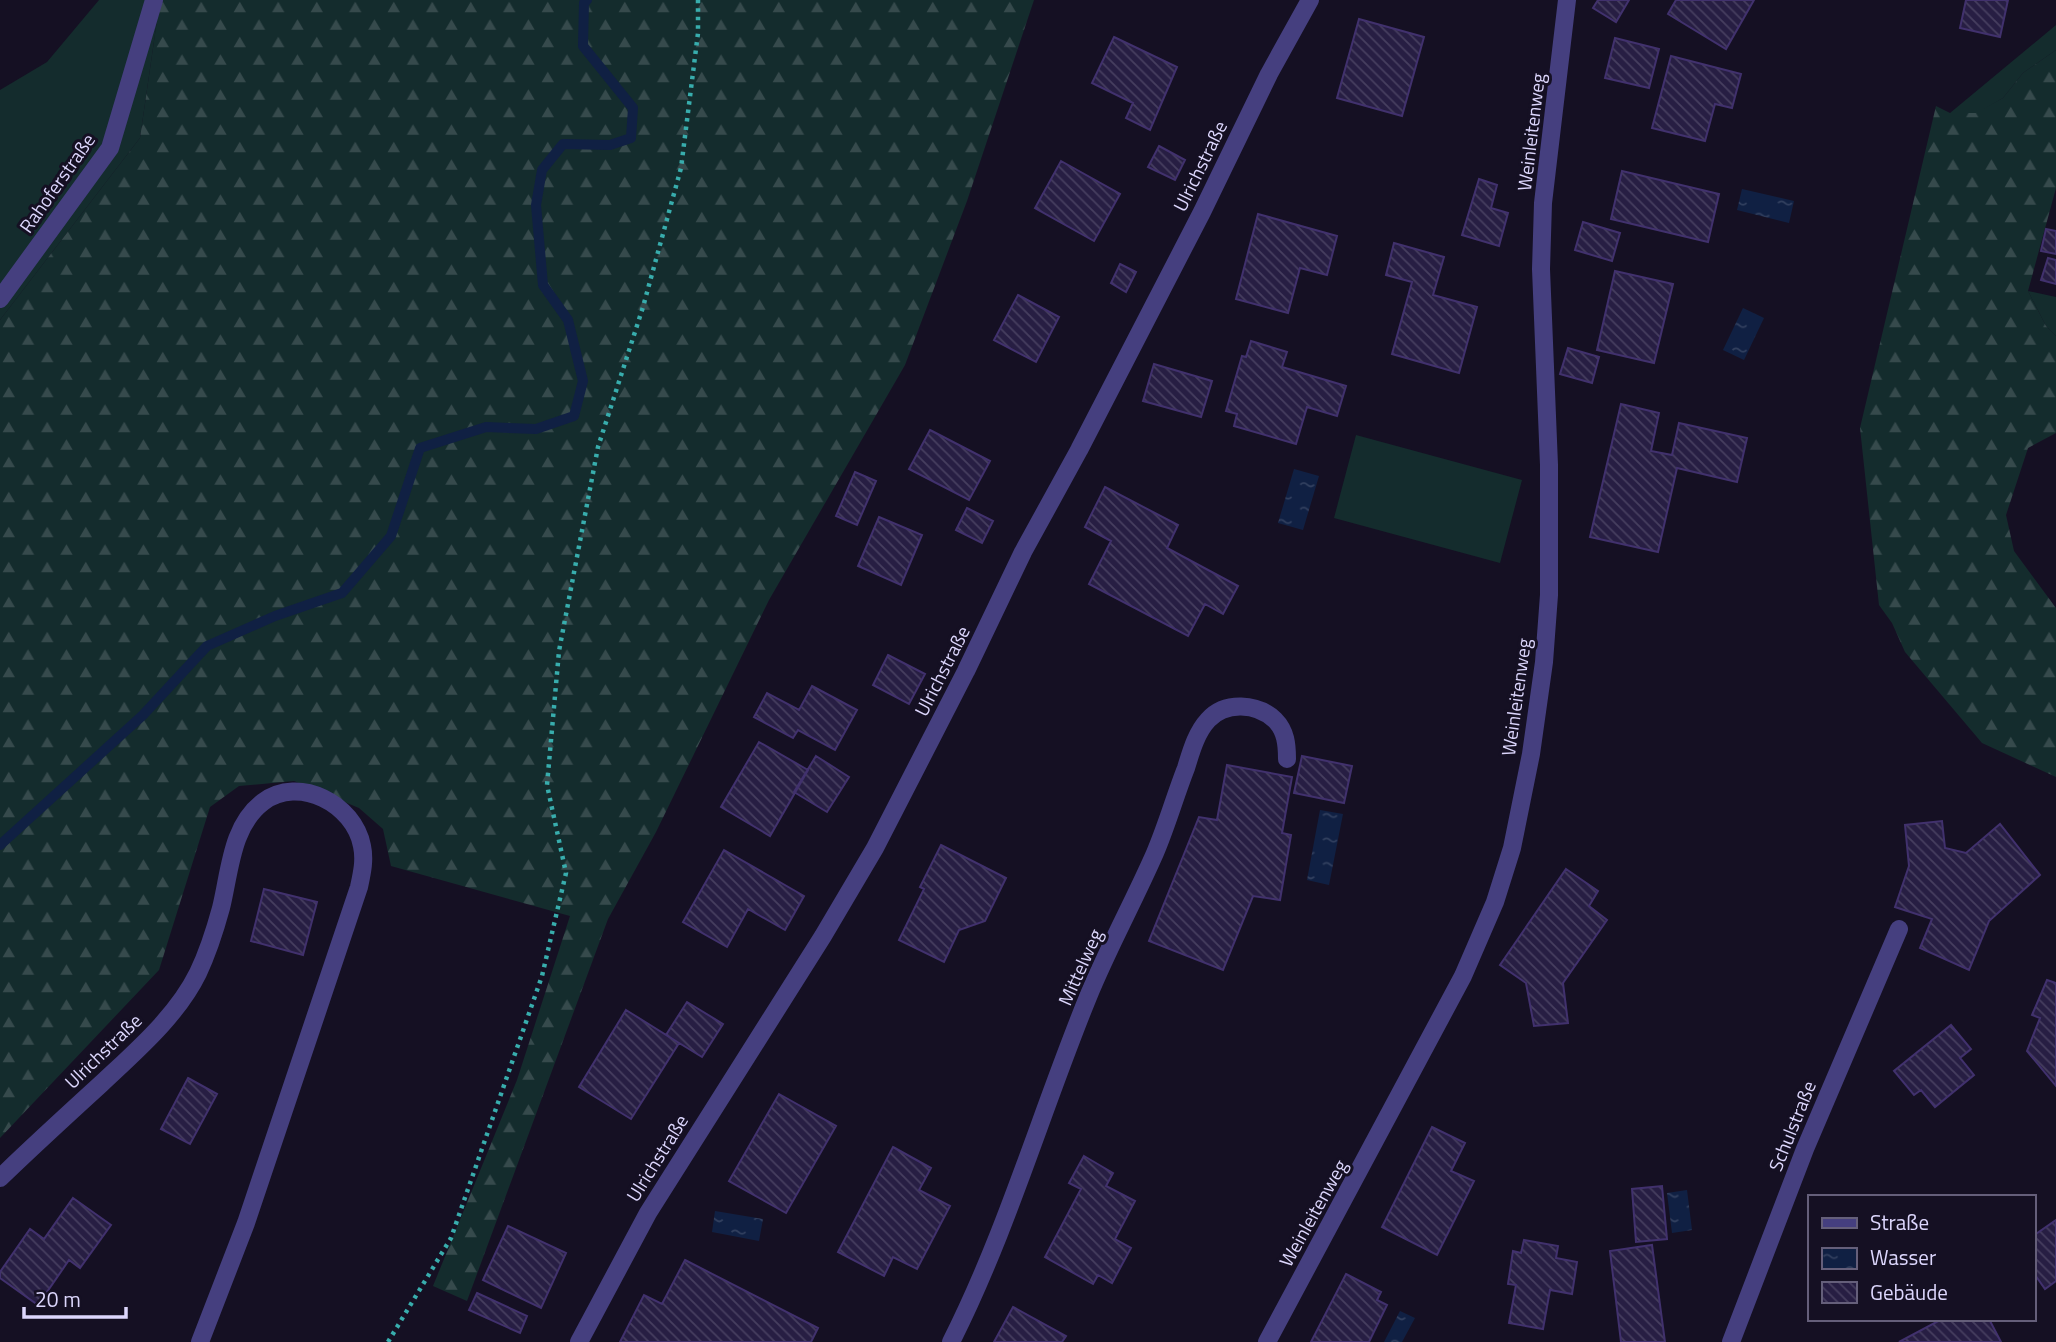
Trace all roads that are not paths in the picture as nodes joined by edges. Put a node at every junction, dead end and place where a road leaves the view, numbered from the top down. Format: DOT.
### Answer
graph roads {
  1 [pos="154,0"];
  2 [pos="1310,0"];
  3 [pos="1567,0"];
  4 [pos="0,299"];
  5 [pos="1287,759"];
  6 [pos="1899,929"];
  7 [pos="0,1178"];
  8 [pos="201,1342"];
  9 [pos="579,1342"];
  10 [pos="951,1342"];
  11 [pos="1267,1342"];
  12 [pos="1731,1342"];
  1 -- 4 [label="street, Rahoferstraße"];
  2 -- 9 [label="street, Ulrichstraße"];
  3 -- 11 [label="street, Weinleitenweg"];
  5 -- 10 [label="street, Mittelweg"];
  6 -- 12 [label="street, Schulstraße"];
  7 -- 8 [label="street, Ulrichstraße"];
}
